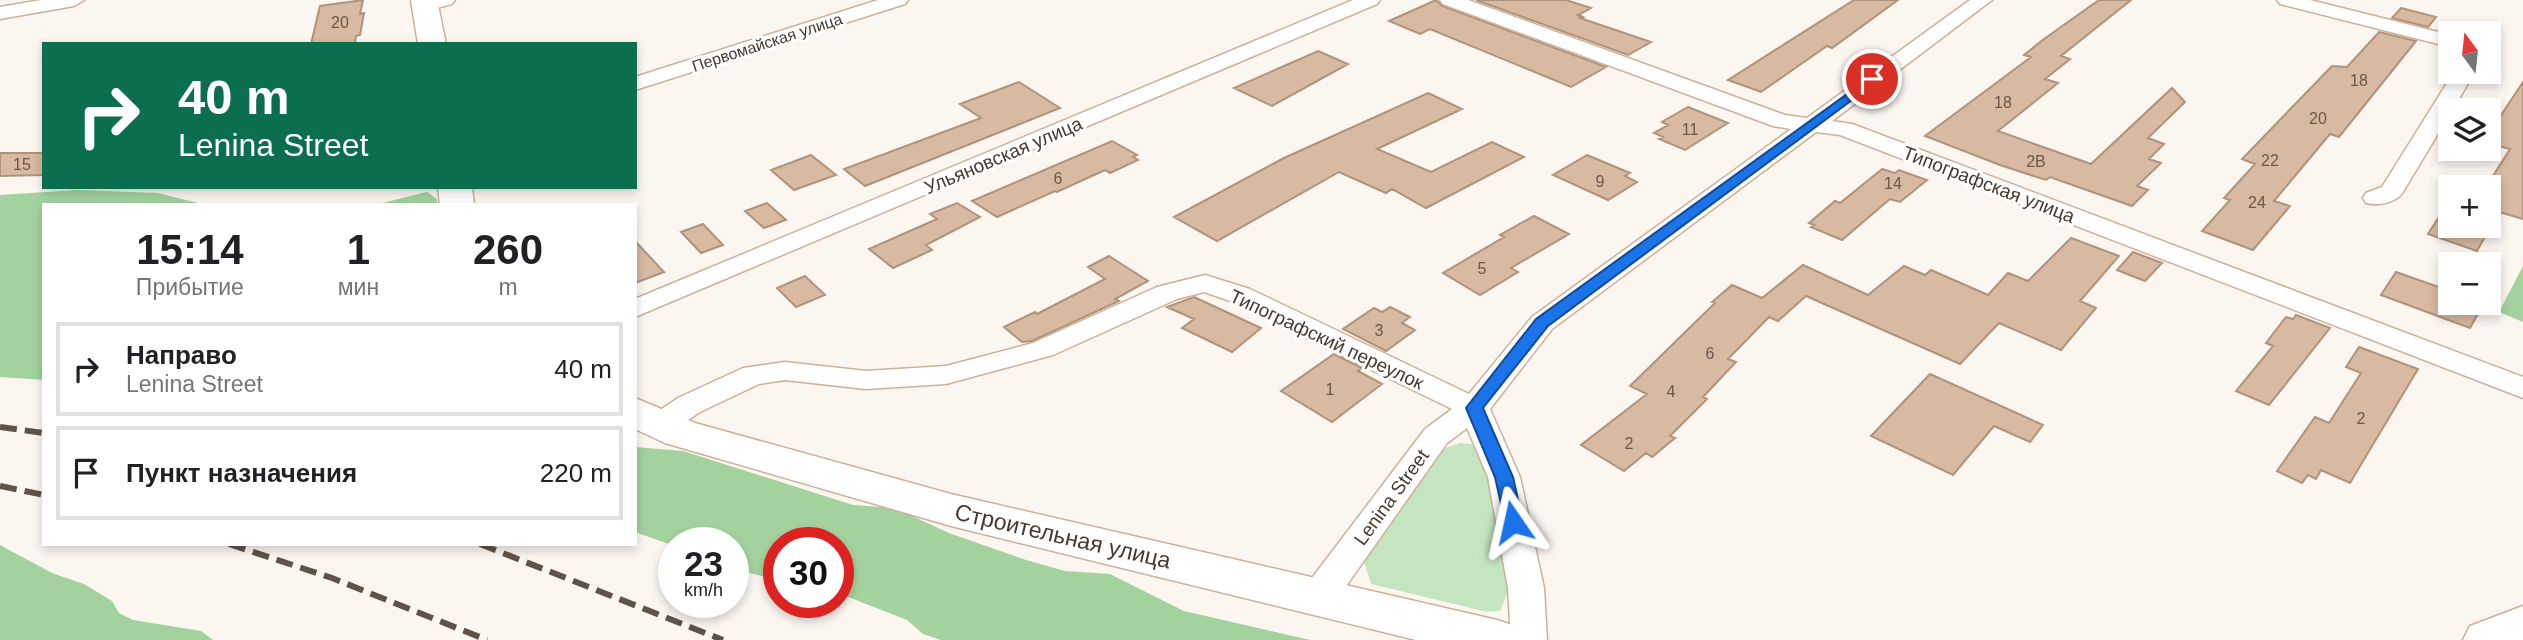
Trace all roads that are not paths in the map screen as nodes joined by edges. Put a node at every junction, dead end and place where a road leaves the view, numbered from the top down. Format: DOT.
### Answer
graph roads {
  1 [pos="74,0"];
  2 [pos="898,0"];
  3 [pos="1370,0"];
  4 [pos="1450,0"];
  5 [pos="1982,0"];
  6 [pos="2287,0"];
  7 [pos="432,2"];
  8 [pos="0,13"];
  9 [pos="2438,38"];
  10 [pos="432,42"];
  11 [pos="637,83"];
  12 [pos="2457,84"];
  13 [pos="1810,124"];
  14 [pos="2375,198"];
  15 [pos="637,308"];
  16 [pos="2523,388"];
  17 [pos="1474,408"];
  18 [pos="648,418"];
  19 [pos="1319,596"];
  20 [pos="2523,625"];
  21 [pos="1497,640"];
  22 [pos="1529,640"];
  23 [pos="2488,640"];
  1 -- 8 [label="street"];
  2 -- 11 [label="street, Первомайская улица"];
  3 -- 15 [label="street, Ульяновская улица"];
  4 -- 13 [label="street, Типографская улица"];
  5 -- 13 [label="street, Lenina Street"];
  6 -- 9 [label="street"];
  7 -- 10 [label="street"];
  12 -- 14 [label="street"];
  13 -- 16 [label="street, Типографская улица"];
  13 -- 17 [label="street, Lenina Street"];
  17 -- 18 [label="street, Типографский переулок"];
  17 -- 19 [label="street, Lenina Street"];
  17 -- 22 [label="street"];
  18 -- 19 [label="street, Строительная улица"];
  19 -- 21 [label="street, Строительная улица"];
  20 -- 23 [label="street"];
}
